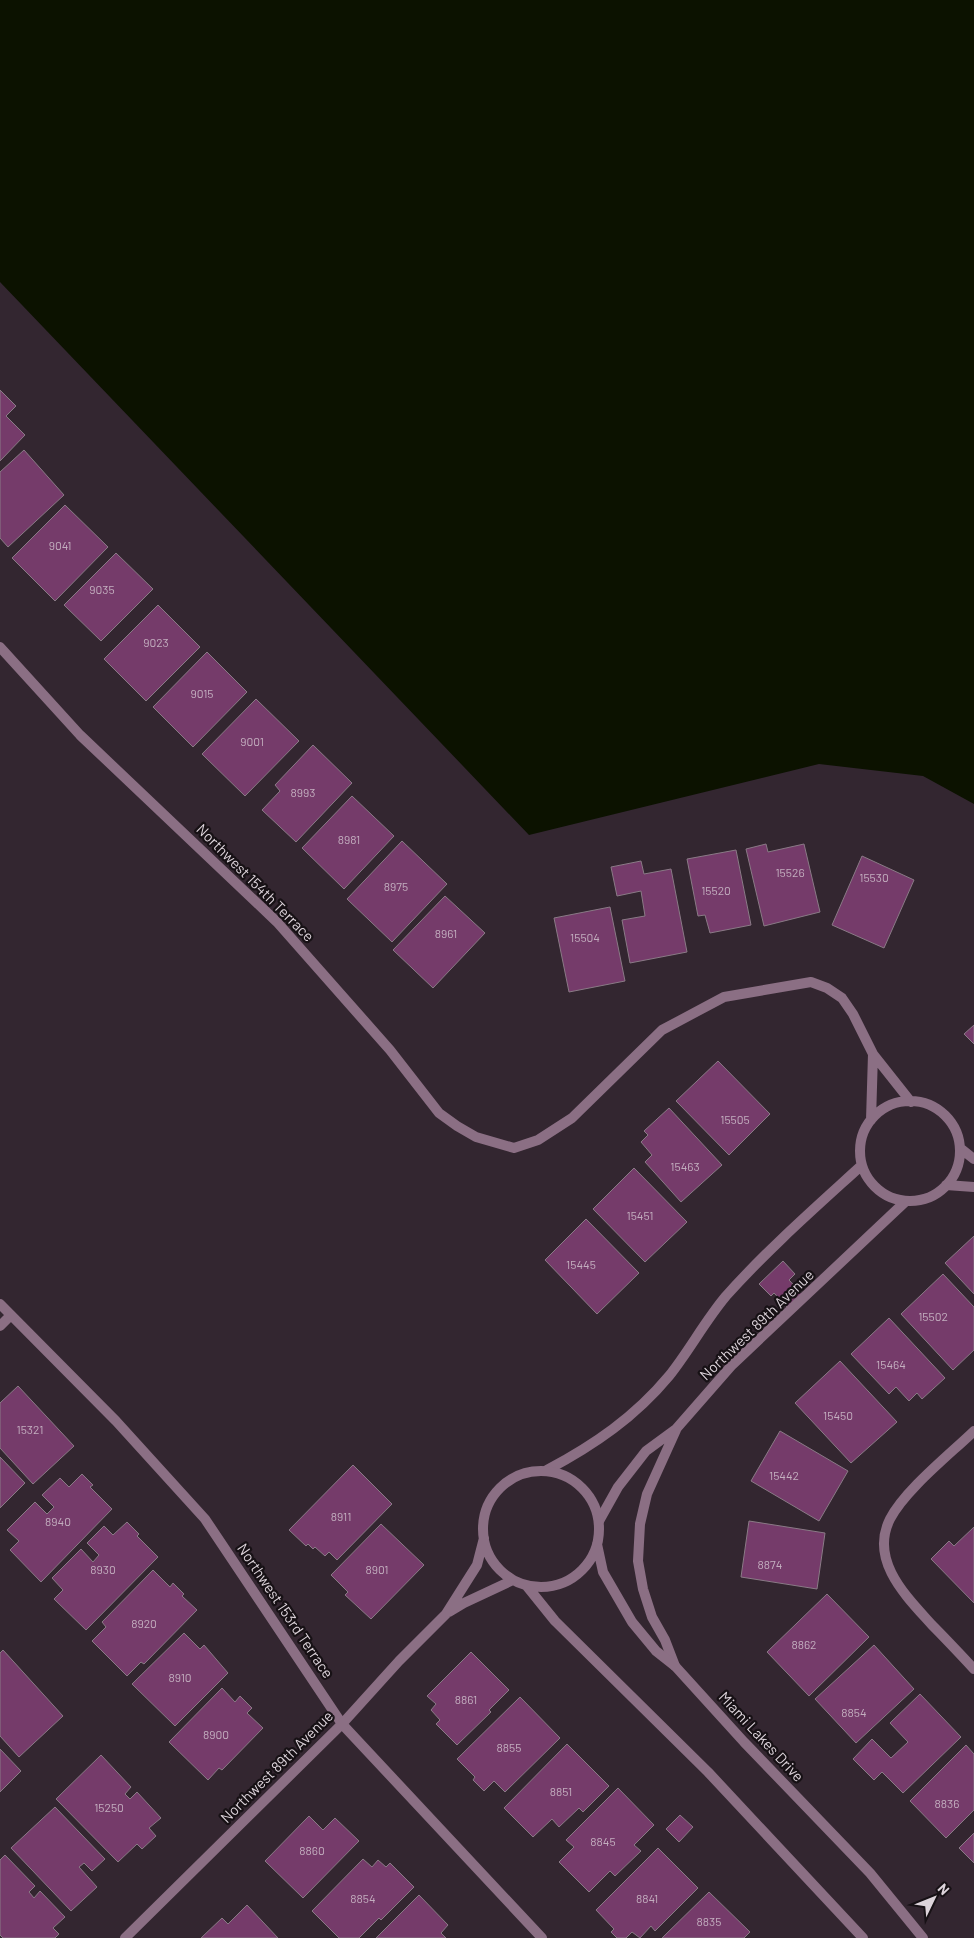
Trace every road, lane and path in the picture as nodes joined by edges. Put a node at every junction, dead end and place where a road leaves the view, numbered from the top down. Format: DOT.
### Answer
graph roads {
  1 [pos="0,646"];
  2 [pos="873,1054"];
  3 [pos="910,1102"];
  4 [pos="871,1120"];
  5 [pos="960,1148"];
  6 [pos="974,1159"];
  7 [pos="862,1165"];
  8 [pos="946,1185"];
  9 [pos="974,1187"];
  10 [pos="905,1202"];
  11 [pos="0,1304"];
  12 [pos="10,1315"];
  13 [pos="0,1326"];
  14 [pos="676,1429"];
  15 [pos="974,1431"];
  16 [pos="547,1470"];
  17 [pos="599,1520"];
  18 [pos="484,1538"];
  19 [pos="598,1544"];
  20 [pos="513,1580"];
  21 [pos="526,1585"];
  22 [pos="446,1614"];
  23 [pos="675,1666"];
  24 [pos="974,1669"];
  25 [pos="342,1724"];
  26 [pos="125,1938"];
  27 [pos="542,1938"];
  28 [pos="863,1938"];
  29 [pos="923,1938"];
  1 -- 2 [label="street, Northwest 154th Terrace"];
  2 -- 3 [label="street"];
  2 -- 4 [label="street"];
  3 -- 4 [label="street"];
  3 -- 5 [label="street"];
  4 -- 7 [label="street"];
  5 -- 6 [label="street"];
  5 -- 8 [label="street"];
  7 -- 10 [label="street"];
  7 -- 16 [label="street, Northwest 89th Avenue"];
  8 -- 9 [label="street"];
  8 -- 10 [label="street"];
  10 -- 14 [label="street, Northwest 89th Avenue"];
  11 -- 12 [label="street, Northwest 153rd Terrace"];
  12 -- 13 [label="street"];
  12 -- 25 [label="street, Northwest 153rd Terrace"];
  14 -- 17 [label="street, Northwest 89th Avenue"];
  14 -- 23 [label="street"];
  15 -- 24 [label="street"];
  16 -- 17 [label="street"];
  16 -- 18 [label="street"];
  17 -- 19 [label="street"];
  18 -- 20 [label="street"];
  18 -- 22 [label="street, Northwest 89th Avenue"];
  19 -- 21 [label="street"];
  19 -- 23 [label="street, Miami Lakes Drive"];
  20 -- 21 [label="street"];
  20 -- 22 [label="street, Northwest 89th Avenue"];
  21 -- 28 [label="street"];
  22 -- 25 [label="street, Northwest 89th Avenue"];
  23 -- 29 [label="street, Miami Lakes Drive"];
  25 -- 26 [label="street, Northwest 89th Avenue"];
  25 -- 27 [label="street, Northwest 153rd Terrace"];
}
